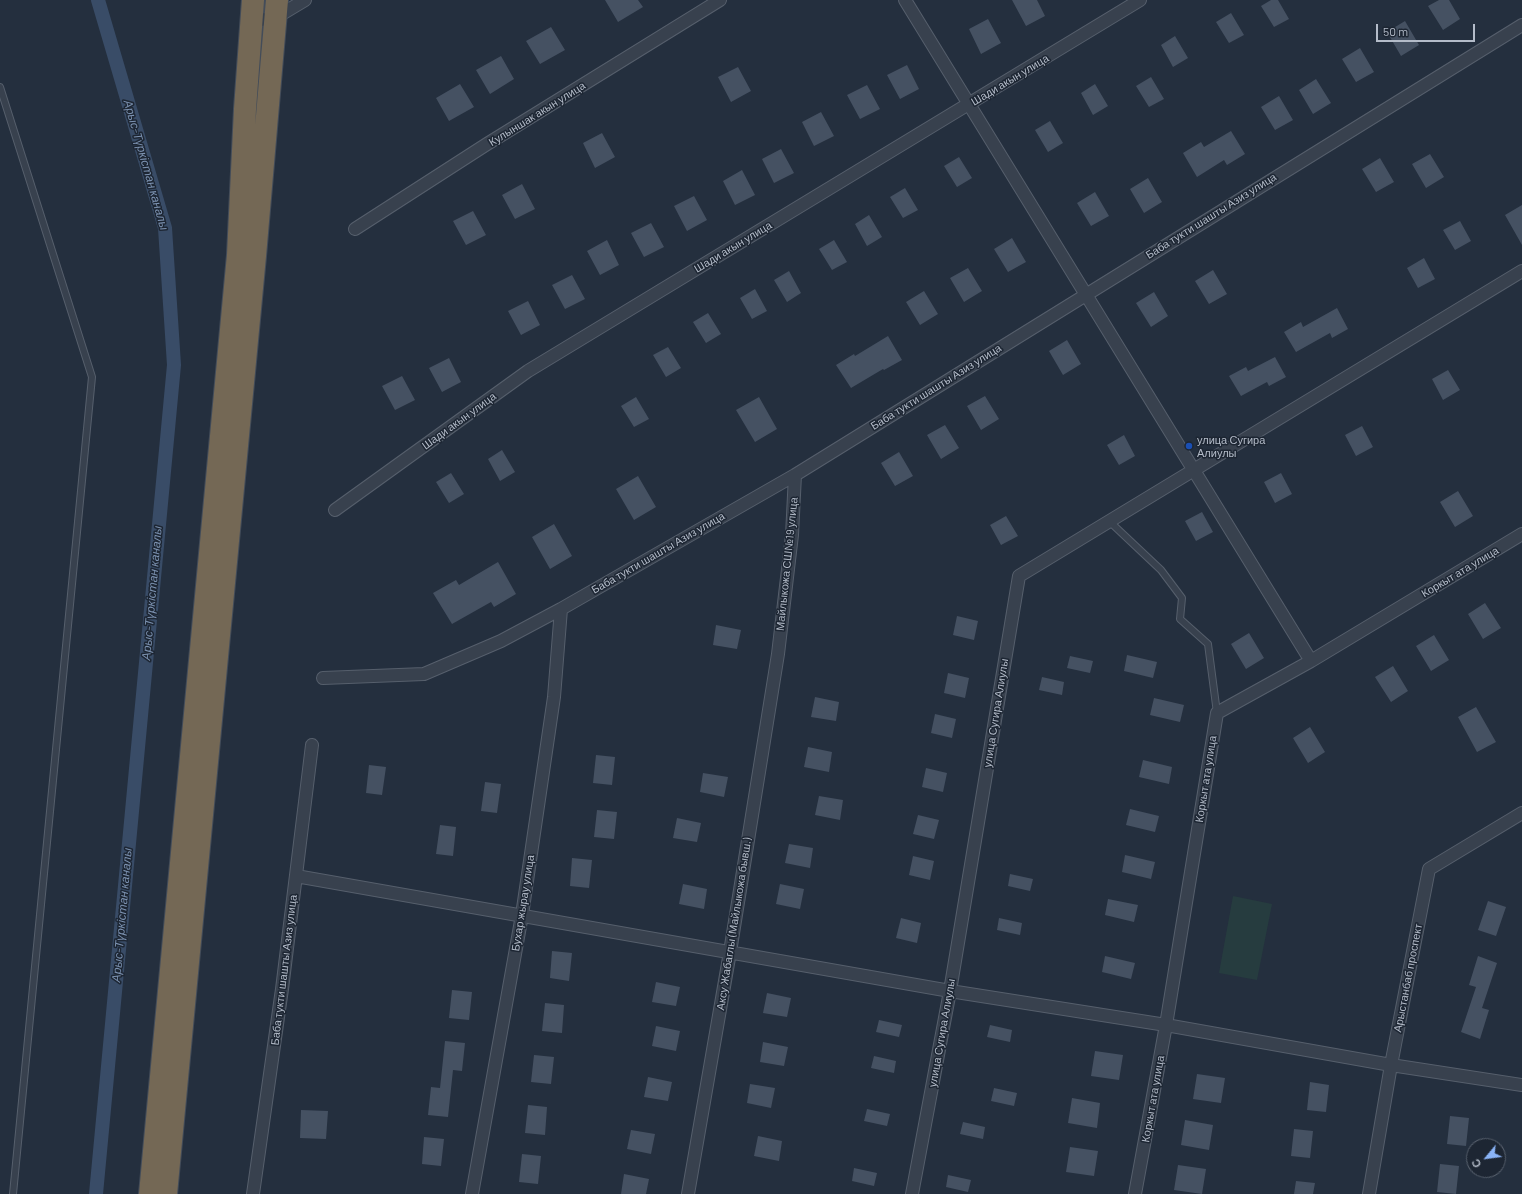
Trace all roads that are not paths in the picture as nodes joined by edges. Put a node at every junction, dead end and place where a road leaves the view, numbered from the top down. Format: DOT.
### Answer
graph roads {
  1 [pos="305,0"];
  2 [pos="720,0"];
  3 [pos="905,0"];
  4 [pos="1140,0"];
  5 [pos="276,9"];
  6 [pos="252,11"];
  7 [pos="1522,25"];
  8 [pos="0,87"];
  9 [pos="969,104"];
  10 [pos="245,109"];
  11 [pos="267,111"];
  12 [pos="355,229"];
  13 [pos="1522,271"];
  14 [pos="1086,294"];
  15 [pos="1194,470"];
  16 [pos="795,475"];
  17 [pos="335,510"];
  18 [pos="1109,521"];
  19 [pos="1522,534"];
  20 [pos="561,609"];
  21 [pos="778,654"];
  22 [pos="1312,661"];
  23 [pos="323,678"];
  24 [pos="1217,712"];
  25 [pos="312,745"];
  26 [pos="1522,813"];
  27 [pos="296,876"];
  28 [pos="522,915"];
  29 [pos="730,952"];
  30 [pos="950,991"];
  31 [pos="1166,1025"];
  32 [pos="1391,1065"];
  33 [pos="1522,1085"];
  34 [pos="13,1194"];
  35 [pos="150,1194"];
  36 [pos="166,1194"];
  37 [pos="253,1194"];
  38 [pos="472,1194"];
  39 [pos="688,1194"];
  40 [pos="912,1194"];
  41 [pos="1135,1194"];
  42 [pos="1369,1194"];
  1 -- 5 [label="street"];
  2 -- 12 [label="street, Кулыншак акын улица"];
  3 -- 9 [label="street"];
  4 -- 9 [label="street, Шади акын улица"];
  5 -- 6 [label="street"];
  5 -- 11 [label="highway"];
  6 -- 10 [label="highway"];
  7 -- 14 [label="street, Баба тукти шашты Азиз улица"];
  8 -- 34 [label="lane"];
  9 -- 14 [label="street"];
  9 -- 17 [label="street, Шади акын улица"];
  10 -- 11 [label="highway"];
  10 -- 35 [label="highway"];
  11 -- 36 [label="highway"];
  13 -- 15 [label="street, улица Сугира Алиулы"];
  14 -- 15 [label="street"];
  14 -- 16 [label="street, Баба тукти шашты Азиз улица"];
  15 -- 18 [label="street, улица Сугира Алиулы"];
  15 -- 22 [label="street"];
  16 -- 20 [label="street, Баба тукти шашты Азиз улица"];
  16 -- 21 [label="street, Майлыкожа СШ№19 улица"];
  18 -- 24 [label="lane"];
  18 -- 30 [label="street, улица Сугира Алиулы"];
  19 -- 22 [label="street, Коркыт ата улица"];
  20 -- 23 [label="street, Баба тукти шашты Азиз улица"];
  20 -- 28 [label="street, Бухар жырау улица"];
  21 -- 29 [label="street, Аксу Жабаглы (Майлыкожа бывш.)"];
  22 -- 24 [label="street, Коркыт ата улица"];
  24 -- 31 [label="street, Коркыт ата улица"];
  25 -- 27 [label="street, Баба тукти шашты Азиз улица"];
  26 -- 32 [label="street, Арыстанбаб проспект"];
  27 -- 28 [label="street"];
  27 -- 37 [label="street, Баба тукти шашты Азиз улица"];
  28 -- 29 [label="street"];
  28 -- 38 [label="street, Бухар жырау улица"];
  29 -- 30 [label="street"];
  29 -- 39 [label="street, Аксу Жабаглы (Майлыкожа бывш.)"];
  30 -- 31 [label="street"];
  30 -- 40 [label="street, улица Сугира Алиулы"];
  31 -- 32 [label="street"];
  31 -- 41 [label="street, Коркыт ата улица"];
  32 -- 33 [label="street"];
  32 -- 42 [label="street, Арыстанбаб проспект"];
}
